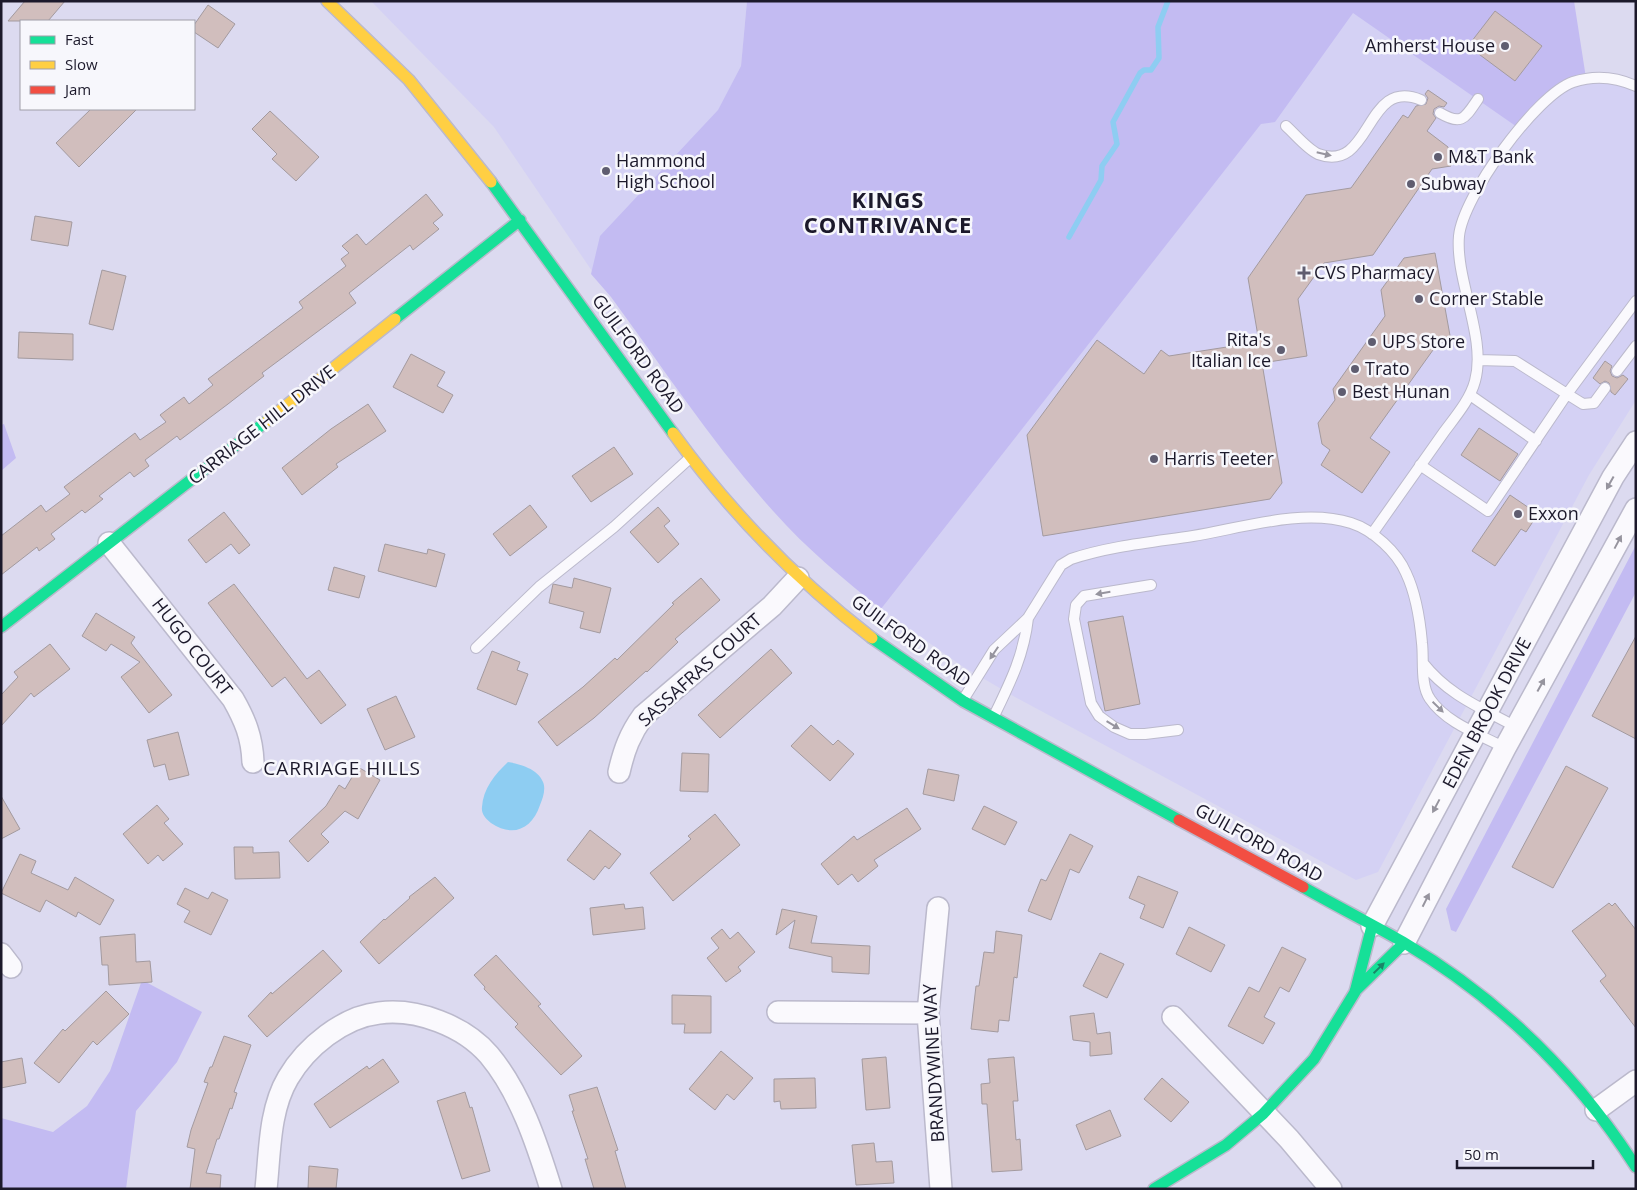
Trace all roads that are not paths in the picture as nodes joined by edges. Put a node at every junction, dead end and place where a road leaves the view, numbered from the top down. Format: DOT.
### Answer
graph roads {
  1 [pos="326,1"];
  2 [pos="1636,86"];
  3 [pos="1478,99"];
  4 [pos="1421,100"];
  5 [pos="1440,113"];
  6 [pos="1286,126"];
  7 [pos="520,220"];
  8 [pos="1636,301"];
  9 [pos="1636,346"];
  10 [pos="1478,360"];
  11 [pos="1617,371"];
  12 [pos="1605,388"];
  13 [pos="1567,394"];
  14 [pos="1470,395"];
  15 [pos="1536,441"];
  16 [pos="1636,442"];
  17 [pos="691,458"];
  18 [pos="1420,465"];
  19 [pos="1636,508"];
  20 [pos="1372,534"];
  21 [pos="109,543"];
  22 [pos="798,578"];
  23 [pos="1151,585"];
  24 [pos="1028,618"];
  25 [pos="1,627"];
  26 [pos="476,648"];
  27 [pos="1424,663"];
  28 [pos="963,701"];
  29 [pos="1488,712"];
  30 [pos="993,717"];
  31 [pos="1518,728"];
  32 [pos="1178,730"];
  33 [pos="1476,732"];
  34 [pos="1505,748"];
  35 [pos="253,762"];
  36 [pos="619,772"];
  37 [pos="938,908"];
  38 [pos="1372,926"];
  39 [pos="1404,944"];
  40 [pos="1355,992"];
  41 [pos="778,1012"];
  42 [pos="928,1013"];
  43 [pos="1173,1017"];
  44 [pos="1636,1081"];
  45 [pos="1596,1110"];
  46 [pos="1263,1114"];
  47 [pos="1636,1167"];
  48 [pos="266,1189"];
  49 [pos="551,1189"];
  50 [pos="941,1189"];
  51 [pos="1154,1189"];
  52 [pos="1331,1189"];
  1 -- 7 [label="street, GUILFORD ROAD"];
  2 -- 10 [label="lane"];
  3 -- 5 [label="lane"];
  6 -- 4 [label="lane, one-way"];
  7 -- 17 [label="street, GUILFORD ROAD"];
  7 -- 21 [label="street, CARRIAGE HILL DRIVE"];
  8 -- 13 [label="lane"];
  9 -- 11 [label="lane"];
  10 -- 13 [label="lane"];
  10 -- 14 [label="lane"];
  12 -- 13 [label="lane"];
  13 -- 15 [label="lane"];
  14 -- 15 [label="lane"];
  14 -- 18 [label="lane"];
  15 -- 18 [label="lane"];
  16 -- 29 [label="street, EDEN BROOK DRIVE, one-way"];
  17 -- 22 [label="street, GUILFORD ROAD"];
  17 -- 26 [label="lane"];
  18 -- 20 [label="lane"];
  31 -- 19 [label="street, EDEN BROOK DRIVE, one-way"];
  20 -- 24 [label="lane"];
  20 -- 27 [label="lane"];
  21 -- 25 [label="street, CARRIAGE HILL DRIVE"];
  21 -- 35 [label="street, HUGO COURT"];
  22 -- 28 [label="street, GUILFORD ROAD"];
  22 -- 36 [label="street, SASSAFRAS COURT"];
  23 -- 32 [label="lane, one-way"];
  24 -- 28 [label="lane, one-way"];
  24 -- 30 [label="lane"];
  27 -- 29 [label="lane"];
  27 -- 33 [label="lane, one-way"];
  28 -- 30 [label="street, GUILFORD ROAD"];
  29 -- 31 [label="lane"];
  29 -- 33 [label="street, EDEN BROOK DRIVE"];
  30 -- 38 [label="street, GUILFORD ROAD"];
  31 -- 34 [label="street, EDEN BROOK DRIVE"];
  33 -- 34 [label="lane"];
  33 -- 38 [label="street, EDEN BROOK DRIVE, one-way"];
  39 -- 34 [label="street, EDEN BROOK DRIVE, one-way"];
  37 -- 42 [label="street, BRANDYWINE WAY"];
  38 -- 39 [label="street, GUILFORD ROAD"];
  38 -- 40 [label="street, EDEN BROOK DRIVE"];
  40 -- 39 [label="street, EDEN BROOK DRIVE, one-way"];
  39 -- 45 [label="street, GUILFORD ROAD"];
  40 -- 46 [label="street, EDEN BROOK DRIVE"];
  41 -- 42 [label="street"];
  42 -- 50 [label="street, BRANDYWINE WAY"];
  43 -- 46 [label="street"];
  44 -- 45 [label="street"];
  45 -- 47 [label="street, GUILFORD ROAD"];
  46 -- 51 [label="street, EDEN BROOK DRIVE"];
  46 -- 52 [label="street"];
  48 -- 49 [label="street"];
}
